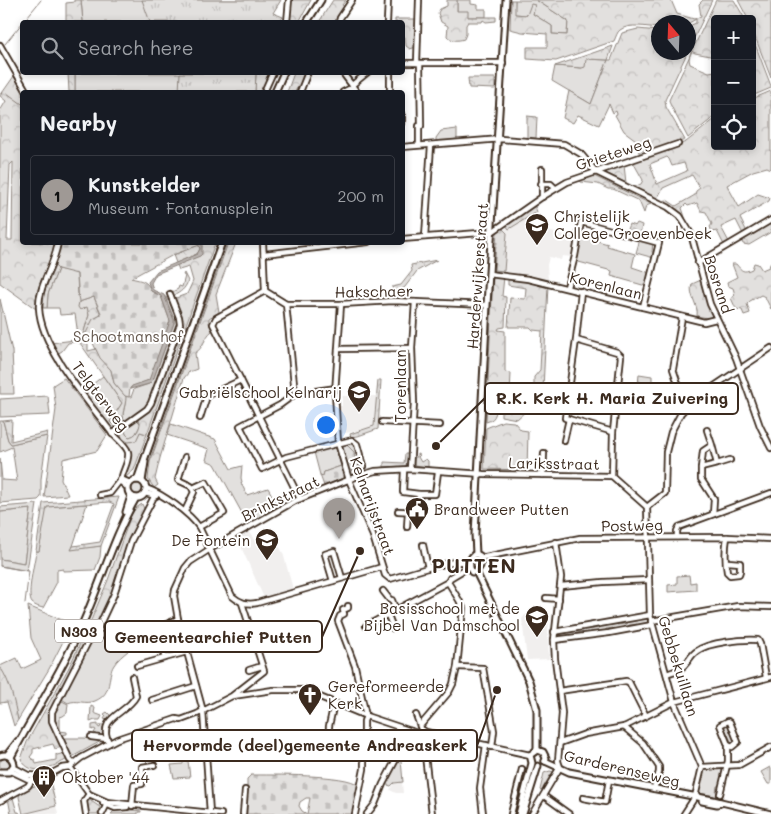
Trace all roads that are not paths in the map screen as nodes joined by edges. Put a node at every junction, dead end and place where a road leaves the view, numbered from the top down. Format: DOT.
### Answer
graph roads {
  1 [pos="288,0"];
  2 [pos="321,0"];
  3 [pos="352,0"];
  4 [pos="388,0"];
  5 [pos="419,0"];
  6 [pos="506,0"];
  7 [pos="286,20"];
  8 [pos="308,20"];
  9 [pos="339,20"];
  10 [pos="387,20"];
  11 [pos="0,45"];
  12 [pos="405,63"];
  13 [pos="419,63"];
  14 [pos="503,63"];
  15 [pos="272,75"];
  16 [pos="283,75"];
  17 [pos="307,75"];
  18 [pos="344,75"];
  19 [pos="364,75"];
  20 [pos="390,75"];
  21 [pos="352,85"];
  22 [pos="26,90"];
  23 [pos="265,90"];
  24 [pos="277,90"];
  25 [pos="301,90"];
  26 [pos="356,90"];
  27 [pos="390,90"];
  28 [pos="498,139"];
  29 [pos="678,144"];
  30 [pos="431,145"];
  31 [pos="419,146"];
  32 [pos="405,147"];
  33 [pos="542,169"];
  34 [pos="596,172"];
  35 [pos="541,184"];
  36 [pos="555,188"];
  37 [pos="542,197"];
  38 [pos="771,220"];
  39 [pos="492,232"];
  40 [pos="424,237"];
  41 [pos="405,239"];
  42 [pos="57,245"];
  43 [pos="221,245"];
  44 [pos="263,245"];
  45 [pos="316,245"];
  46 [pos="264,254"];
  47 [pos="698,263"];
  48 [pos="489,274"];
  49 [pos="567,288"];
  50 [pos="265,291"];
  51 [pos="581,291"];
  52 [pos="170,294"];
  53 [pos="415,302"];
  54 [pos="286,304"];
  55 [pos="341,304"];
  56 [pos="487,305"];
  57 [pos="642,307"];
  58 [pos="682,317"];
  59 [pos="716,319"];
  60 [pos="576,340"];
  61 [pos="412,348"];
  62 [pos="771,348"];
  63 [pos="338,349"];
  64 [pos="740,369"];
  65 [pos="241,380"];
  66 [pos="336,388"];
  67 [pos="295,394"];
  68 [pos="686,407"];
  69 [pos="259,416"];
  70 [pos="200,418"];
  71 [pos="569,419"];
  72 [pos="382,422"];
  73 [pos="413,424"];
  74 [pos="440,425"];
  75 [pos="707,430"];
  76 [pos="613,432"];
  77 [pos="112,434"];
  78 [pos="564,442"];
  79 [pos="338,443"];
  80 [pos="712,445"];
  81 [pos="771,448"];
  82 [pos="544,452"];
  83 [pos="185,457"];
  84 [pos="281,460"];
  85 [pos="730,460"];
  86 [pos="717,464"];
  87 [pos="363,466"];
  88 [pos="701,468"];
  89 [pos="410,469"];
  90 [pos="404,470"];
  91 [pos="438,472"];
  92 [pos="478,474"];
  93 [pos="544,475"];
  94 [pos="612,476"];
  95 [pos="121,479"];
  96 [pos="349,480"];
  97 [pos="140,481"];
  98 [pos="129,485"];
  99 [pos="194,488"];
  100 [pos="146,491"];
  101 [pos="771,493"];
  102 [pos="156,494"];
  103 [pos="419,494"];
  104 [pos="100,495"];
  105 [pos="134,497"];
  106 [pos="300,499"];
  107 [pos="646,507"];
  108 [pos="185,511"];
  109 [pos="398,511"];
  110 [pos="408,512"];
  111 [pos="713,514"];
  112 [pos="199,526"];
  113 [pos="407,527"];
  114 [pos="677,537"];
  115 [pos="727,537"];
  116 [pos="648,538"];
  117 [pos="771,539"];
  118 [pos="556,542"];
  119 [pos="423,545"];
  120 [pos="210,549"];
  121 [pos="478,556"];
  122 [pos="728,562"];
  123 [pos="470,564"];
  124 [pos="382,567"];
  125 [pos="428,568"];
  126 [pos="476,572"];
  127 [pos="342,578"];
  128 [pos="649,580"];
  129 [pos="333,581"];
  130 [pos="448,582"];
  131 [pos="561,586"];
  132 [pos="384,591"];
  133 [pos="546,598"];
  134 [pos="559,599"];
  135 [pos="242,603"];
  136 [pos="348,606"];
  137 [pos="771,606"];
  138 [pos="396,611"];
  139 [pos="388,615"];
  140 [pos="178,620"];
  141 [pos="651,620"];
  142 [pos="366,626"];
  143 [pos="393,628"];
  144 [pos="554,632"];
  145 [pos="95,633"];
  146 [pos="117,640"];
  147 [pos="554,640"];
  148 [pos="187,652"];
  149 [pos="164,658"];
  150 [pos="137,666"];
  151 [pos="457,667"];
  152 [pos="263,668"];
  153 [pos="249,670"];
  154 [pos="666,674"];
  155 [pos="132,677"];
  156 [pos="769,677"];
  157 [pos="196,686"];
  158 [pos="559,691"];
  159 [pos="232,696"];
  160 [pos="152,700"];
  161 [pos="674,702"];
  162 [pos="334,703"];
  163 [pos="203,711"];
  164 [pos="416,715"];
  165 [pos="366,716"];
  166 [pos="646,716"];
  167 [pos="624,727"];
  168 [pos="420,729"];
  169 [pos="412,731"];
  170 [pos="91,737"];
  171 [pos="108,741"];
  172 [pos="560,743"];
  173 [pos="486,745"];
  174 [pos="728,745"];
  175 [pos="492,746"];
  176 [pos="771,747"];
  177 [pos="537,750"];
  178 [pos="328,754"];
  179 [pos="530,755"];
  180 [pos="0,756"];
  181 [pos="9,756"];
  182 [pos="545,761"];
  183 [pos="532,763"];
  184 [pos="72,765"];
  185 [pos="154,765"];
  186 [pos="538,766"];
  187 [pos="560,767"];
  188 [pos="727,767"];
  189 [pos="702,768"];
  190 [pos="12,769"];
  191 [pos="522,769"];
  192 [pos="0,773"];
  193 [pos="33,779"];
  194 [pos="609,780"];
  195 [pos="654,789"];
  196 [pos="244,790"];
  197 [pos="720,794"];
  198 [pos="91,795"];
  199 [pos="544,796"];
  200 [pos="695,797"];
  201 [pos="583,798"];
  202 [pos="0,801"];
  203 [pos="603,802"];
  204 [pos="107,804"];
  205 [pos="133,806"];
  206 [pos="144,807"];
  207 [pos="602,808"];
  208 [pos="174,810"];
  209 [pos="210,813"];
  210 [pos="370,813"];
  211 [pos="86,814"];
  212 [pos="102,814"];
  213 [pos="144,814"];
  214 [pos="187,814"];
  215 [pos="204,814"];
  216 [pos="221,814"];
  217 [pos="243,814"];
  218 [pos="355,814"];
  219 [pos="432,814"];
  220 [pos="483,814"];
  221 [pos="513,814"];
  222 [pos="519,814"];
  223 [pos="524,814"];
  224 [pos="532,814"];
  225 [pos="570,814"];
  226 [pos="684,814"];
  227 [pos="771,814"];
  1 -- 7 [label="street"];
  2 -- 8 [label="main road"];
  3 -- 9 [label="street"];
  4 -- 10 [label="street"];
  5 -- 13 [label="street"];
  6 -- 14 [label="main road, Harderwijkerstraat"];
  11 -- 22 [label="street"];
  12 -- 13 [label="street"];
  13 -- 14 [label="street"];
  13 -- 31 [label="street"];
  14 -- 28 [label="main road, Harderwijkerstraat"];
  15 -- 23 [label="street"];
  16 -- 24 [label="main road"];
  17 -- 25 [label="street"];
  18 -- 21 [label="street"];
  19 -- 21 [label="street"];
  20 -- 27 [label="street"];
  21 -- 26 [label="street"];
  28 -- 30 [label="street"];
  28 -- 34 [label="street"];
  28 -- 39 [label="main road, Harderwijkerstraat"];
  29 -- 34 [label="street, Grieteweg"];
  30 -- 31 [label="street"];
  30 -- 40 [label="street"];
  31 -- 32 [label="street"];
  33 -- 35 [label="street"];
  34 -- 36 [label="street, Grieteweg"];
  34 -- 47 [label="street, Bosrand"];
  35 -- 36 [label="street"];
  35 -- 37 [label="street"];
  36 -- 37 [label="street, Grieteweg"];
  37 -- 39 [label="street, Grieteweg"];
  38 -- 47 [label="street"];
  39 -- 40 [label="street"];
  39 -- 48 [label="main road, Harderwijkerstraat"];
  40 -- 41 [label="street"];
  42 -- 77 [label="street, Telgterweg"];
  43 -- 97 [label="main road"];
  44 -- 46 [label="street"];
  45 -- 46 [label="street"];
  46 -- 50 [label="street"];
  47 -- 59 [label="street, Bosrand"];
  48 -- 49 [label="street, Korenlaan"];
  48 -- 56 [label="main road, Harderwijkerstraat"];
  49 -- 51 [label="street, Korenlaan"];
  49 -- 57 [label="street"];
  50 -- 54 [label="street"];
  50 -- 65 [label="street"];
  51 -- 57 [label="street, Korenlaan"];
  51 -- 60 [label="street"];
  52 -- 77 [label="street"];
  53 -- 55 [label="street, Hakschaer"];
  53 -- 56 [label="street, Hakschaer"];
  53 -- 61 [label="street, Torenlaan"];
  54 -- 55 [label="street, Hakschaer"];
  54 -- 67 [label="street"];
  55 -- 63 [label="street, Kelnarijstraat"];
  56 -- 92 [label="main road, Harderwijkerstraat"];
  57 -- 58 [label="street, Korenlaan"];
  58 -- 59 [label="street, Korenlaan"];
  58 -- 68 [label="street"];
  59 -- 64 [label="street, Bosrand"];
  60 -- 71 [label="street"];
  60 -- 76 [label="street"];
  61 -- 63 [label="street"];
  61 -- 73 [label="street, Torenlaan"];
  62 -- 64 [label="street"];
  63 -- 66 [label="street, Kelnarijstraat"];
  64 -- 68 [label="street"];
  64 -- 81 [label="street, Bosrand"];
  65 -- 69 [label="street"];
  65 -- 70 [label="street"];
  66 -- 67 [label="street"];
  66 -- 79 [label="street, Kelnarijstraat"];
  67 -- 69 [label="street"];
  68 -- 107 [label="street"];
  69 -- 84 [label="street"];
  69 -- 84 [label="street"];
  71 -- 76 [label="street"];
  71 -- 78 [label="street"];
  72 -- 73 [label="street"];
  73 -- 74 [label="street"];
  73 -- 89 [label="street, Torenlaan"];
  75 -- 80 [label="street"];
  76 -- 94 [label="street"];
  77 -- 95 [label="street, Telgterweg"];
  79 -- 84 [label="street"];
  79 -- 87 [label="street, Kelnarijstraat"];
  79 -- 96 [label="street, Kelnarijstraat"];
  80 -- 86 [label="street"];
  80 -- 88 [label="street"];
  82 -- 93 [label="street"];
  83 -- 99 [label="street"];
  84 -- 106 [label="street"];
  85 -- 86 [label="street"];
  86 -- 88 [label="street"];
  88 -- 111 [label="street"];
  89 -- 90 [label="street, Brinkstraat"];
  89 -- 91 [label="street, Brinkstraat"];
  90 -- 96 [label="street, Brinkstraat"];
  90 -- 103 [label="street"];
  91 -- 92 [label="street, Brinkstraat"];
  91 -- 103 [label="street"];
  92 -- 93 [label="street, Lariksstraat"];
  92 -- 121 [label="main road, Harderwijkerstraat"];
  93 -- 94 [label="street, Lariksstraat"];
  94 -- 107 [label="street, Lariksstraat"];
  95 -- 98 [label="street"];
  95 -- 104 [label="street"];
  96 -- 106 [label="street, Brinkstraat"];
  96 -- 124 [label="street, Kelnarijstraat"];
  97 -- 98 [label="main road"];
  97 -- 100 [label="main road"];
  98 -- 105 [label="main road"];
  99 -- 108 [label="street"];
  99 -- 112 [label="street"];
  100 -- 102 [label="street"];
  100 -- 105 [label="main road"];
  101 -- 111 [label="street, Postweg"];
  102 -- 108 [label="street"];
  102 -- 145 [label="street"];
  103 -- 110 [label="street"];
  105 -- 181 [label="main road, N303"];
  106 -- 120 [label="street, Brinkstraat"];
  107 -- 116 [label="street"];
  108 -- 112 [label="street"];
  109 -- 110 [label="street"];
  110 -- 113 [label="street"];
  111 -- 114 [label="street, Postweg"];
  112 -- 120 [label="street"];
  114 -- 115 [label="street"];
  114 -- 116 [label="street, Postweg"];
  115 -- 117 [label="street"];
  115 -- 122 [label="street"];
  116 -- 118 [label="street, Postweg"];
  116 -- 128 [label="street, Gebbekuillaan"];
  118 -- 121 [label="street, Postweg"];
  118 -- 131 [label="street"];
  119 -- 125 [label="street"];
  120 -- 135 [label="street"];
  120 -- 140 [label="street, Brinkstraat"];
  121 -- 123 [label="main road"];
  121 -- 126 [label="main road, Harderwijkerstraat"];
  123 -- 125 [label="street"];
  123 -- 126 [label="main road"];
  123 -- 130 [label="street"];
  124 -- 125 [label="street, Kelnarijstraat"];
  124 -- 127 [label="street"];
  126 -- 177 [label="main road"];
  127 -- 129 [label="street"];
  127 -- 129 [label="street"];
  128 -- 131 [label="street"];
  128 -- 141 [label="street, Gebbekuillaan"];
  129 -- 135 [label="street"];
  130 -- 138 [label="street"];
  130 -- 151 [label="street"];
  131 -- 134 [label="street"];
  132 -- 138 [label="street"];
  133 -- 134 [label="street"];
  134 -- 144 [label="street"];
  135 -- 152 [label="street"];
  136 -- 165 [label="street"];
  137 -- 141 [label="street"];
  138 -- 139 [label="street"];
  139 -- 142 [label="street"];
  139 -- 143 [label="street"];
  140 -- 148 [label="street, Brinkstraat"];
  140 -- 149 [label="street"];
  141 -- 144 [label="street"];
  141 -- 147 [label="street"];
  141 -- 154 [label="street, Gebbekuillaan"];
  144 -- 147 [label="street"];
  145 -- 146 [label="street"];
  145 -- 184 [label="street"];
  147 -- 158 [label="street"];
  148 -- 149 [label="street"];
  148 -- 157 [label="street, Brinkstraat"];
  149 -- 150 [label="street"];
  151 -- 168 [label="street"];
  151 -- 175 [label="street"];
  152 -- 153 [label="street"];
  152 -- 159 [label="street"];
  154 -- 156 [label="street"];
  154 -- 161 [label="street, Gebbekuillaan"];
  155 -- 171 [label="street"];
  156 -- 161 [label="street"];
  157 -- 160 [label="street"];
  157 -- 163 [label="street, Brinkstraat"];
  158 -- 166 [label="street"];
  158 -- 172 [label="street"];
  159 -- 162 [label="street"];
  159 -- 163 [label="street"];
  161 -- 166 [label="street"];
  161 -- 189 [label="street, Gebbekuillaan"];
  162 -- 165 [label="street"];
  162 -- 178 [label="street"];
  163 -- 171 [label="street"];
  163 -- 209 [label="street, Brinkstraat"];
  164 -- 168 [label="street"];
  165 -- 169 [label="street"];
  165 -- 218 [label="street"];
  166 -- 167 [label="street"];
  167 -- 172 [label="street"];
  167 -- 195 [label="street"];
  168 -- 169 [label="street"];
  168 -- 173 [label="street"];
  168 -- 219 [label="street"];
  169 -- 210 [label="street"];
  170 -- 171 [label="street"];
  171 -- 184 [label="street"];
  172 -- 187 [label="street"];
  173 -- 175 [label="street"];
  173 -- 220 [label="street"];
  174 -- 174 [label="street"];
  174 -- 188 [label="street"];
  175 -- 179 [label="street"];
  176 -- 188 [label="street"];
  177 -- 179 [label="main road"];
  177 -- 182 [label="main road"];
  179 -- 183 [label="main road"];
  180 -- 181 [label="main road"];
  181 -- 190 [label="main road"];
  182 -- 186 [label="main road"];
  182 -- 187 [label="main road, Garderenseweg"];
  183 -- 186 [label="main road"];
  183 -- 222 [label="main road"];
  184 -- 193 [label="street"];
  184 -- 198 [label="street"];
  185 -- 205 [label="street"];
  186 -- 223 [label="main road"];
  187 -- 194 [label="main road, Garderenseweg"];
  187 -- 199 [label="street"];
  188 -- 189 [label="street"];
  188 -- 197 [label="street"];
  189 -- 200 [label="street"];
  190 -- 192 [label="main road"];
  190 -- 193 [label="street"];
  191 -- 221 [label="street"];
  193 -- 202 [label="street"];
  194 -- 195 [label="main road, Garderenseweg"];
  194 -- 203 [label="street"];
  195 -- 200 [label="main road, Garderenseweg"];
  196 -- 217 [label="street"];
  198 -- 204 [label="street"];
  198 -- 211 [label="street"];
  199 -- 224 [label="street"];
  199 -- 225 [label="street"];
  200 -- 226 [label="street"];
  200 -- 227 [label="main road, Garderenseweg"];
  201 -- 203 [label="street"];
  203 -- 207 [label="street"];
  204 -- 205 [label="street"];
  204 -- 212 [label="street"];
  205 -- 206 [label="street"];
  206 -- 208 [label="street"];
  206 -- 213 [label="street"];
  208 -- 209 [label="street"];
  208 -- 214 [label="street"];
  209 -- 215 [label="street"];
  209 -- 216 [label="street"];
}
